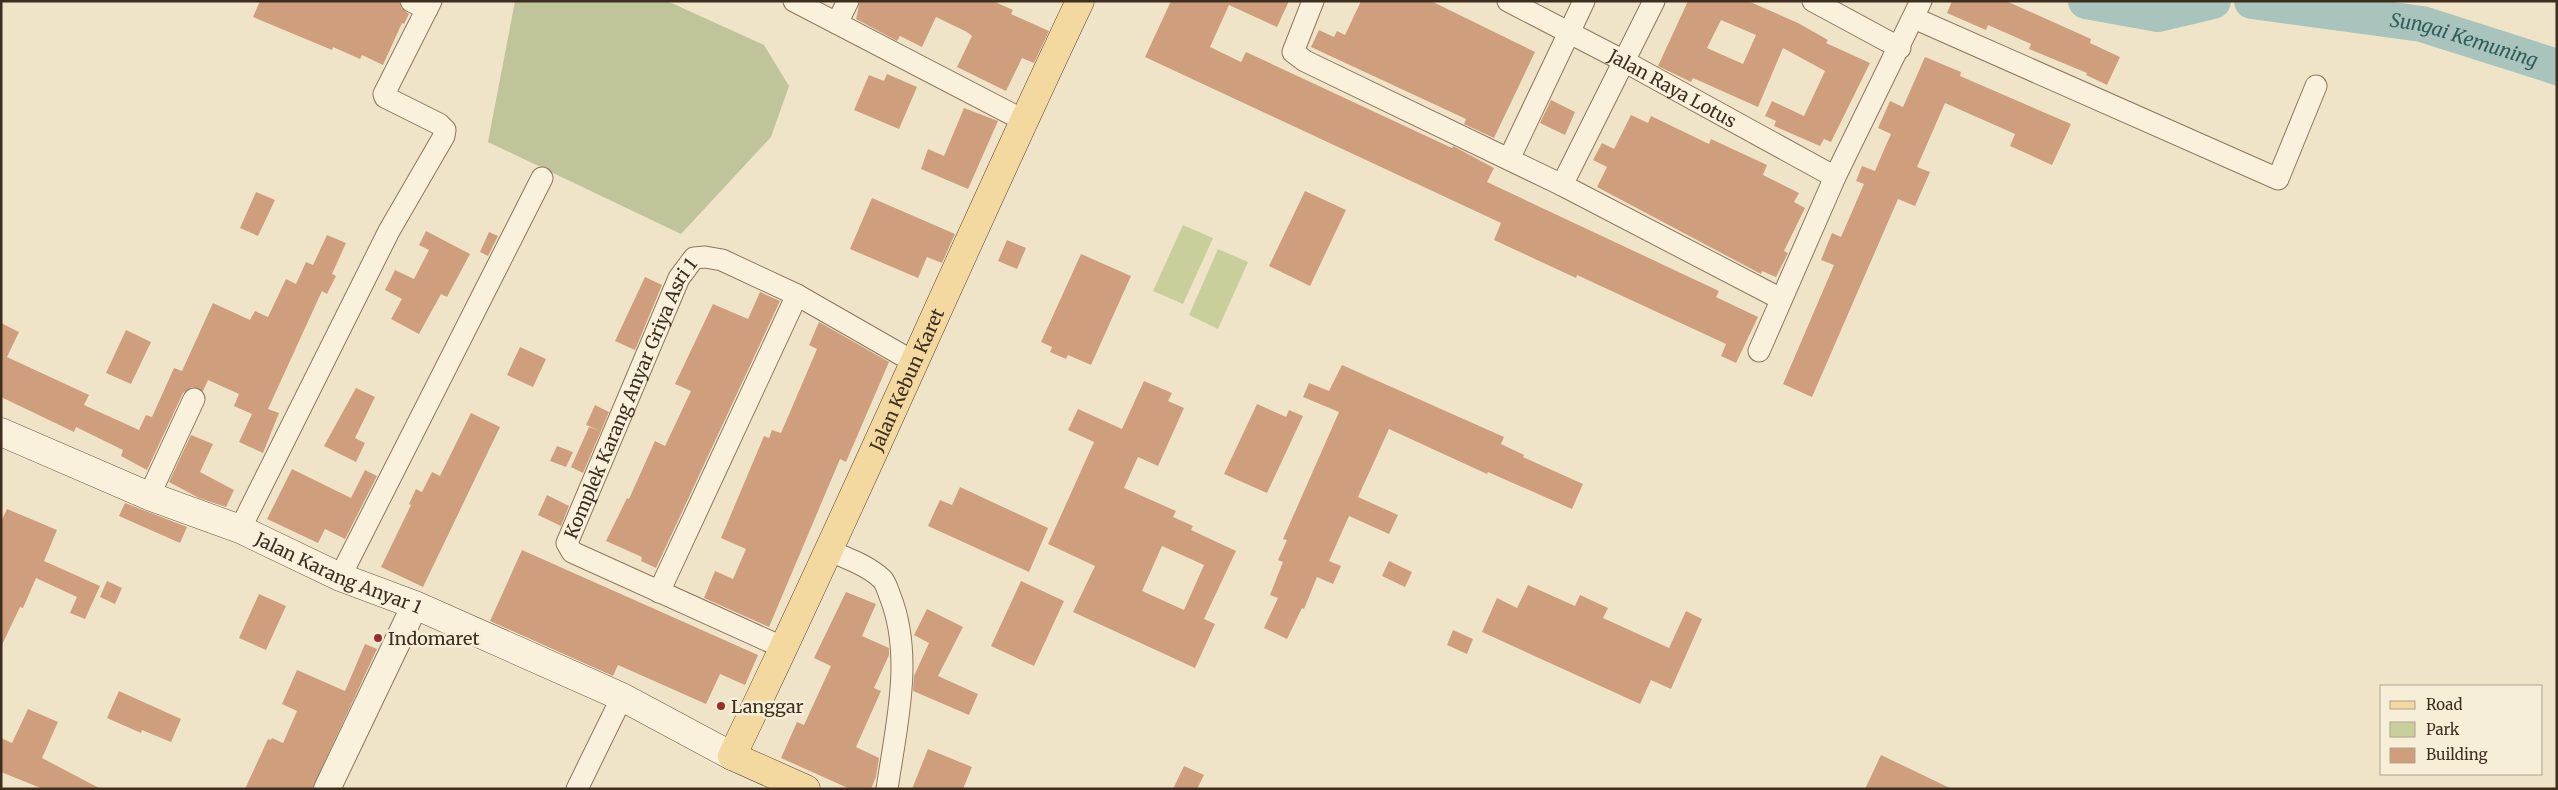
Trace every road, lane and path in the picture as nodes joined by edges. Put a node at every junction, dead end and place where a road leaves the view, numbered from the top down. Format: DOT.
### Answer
graph roads {
  1 [pos="794,1"];
  2 [pos="848,1"];
  3 [pos="1080,1"];
  4 [pos="1313,1"];
  5 [pos="1508,1"];
  6 [pos="1584,1"];
  7 [pos="1654,1"];
  8 [pos="1813,1"];
  9 [pos="423,4"];
  10 [pos="1917,10"];
  11 [pos="837,23"];
  12 [pos="1569,32"];
  13 [pos="1900,48"];
  14 [pos="1622,60"];
  15 [pos="2316,86"];
  16 [pos="1023,120"];
  17 [pos="1509,159"];
  18 [pos="1835,177"];
  19 [pos="542,178"];
  20 [pos="1562,185"];
  21 [pos="797,296"];
  22 [pos="1781,299"];
  23 [pos="1759,351"];
  24 [pos="914,362"];
  25 [pos="194,399"];
  26 [pos="1,432"];
  27 [pos="149,496"];
  28 [pos="240,529"];
  29 [pos="828,551"];
  30 [pos="340,577"];
  31 [pos="659,592"];
  32 [pos="415,605"];
  33 [pos="784,648"];
  34 [pos="622,697"];
  35 [pos="732,756"];
  36 [pos="327,789"];
  37 [pos="576,789"];
  38 [pos="806,789"];
  39 [pos="887,789"];
  1 -- 11 [label="street"];
  2 -- 11 [label="street"];
  3 -- 16 [label="main road, Jalan Kebun Karet"];
  4 -- 17 [label="street"];
  5 -- 12 [label="street, Jalan Raya Lotus"];
  6 -- 12 [label="street"];
  7 -- 14 [label="street"];
  8 -- 13 [label="street"];
  9 -- 28 [label="street"];
  10 -- 13 [label="street"];
  10 -- 15 [label="street"];
  11 -- 16 [label="street"];
  12 -- 14 [label="street, Jalan Raya Lotus"];
  12 -- 17 [label="street"];
  13 -- 18 [label="street"];
  14 -- 18 [label="street, Jalan Raya Lotus"];
  14 -- 20 [label="street"];
  16 -- 24 [label="main road, Jalan Kebun Karet"];
  17 -- 20 [label="street"];
  18 -- 22 [label="street"];
  19 -- 30 [label="street"];
  20 -- 22 [label="street"];
  21 -- 24 [label="street, Komplek Karang Anyar Griya Asri 1"];
  21 -- 31 [label="street"];
  21 -- 31 [label="street, Komplek Karang Anyar Griya Asri 1"];
  22 -- 23 [label="street"];
  24 -- 29 [label="main road, Jalan Kebun Karet"];
  25 -- 27 [label="street"];
  26 -- 27 [label="main road, Jalan Karang Anyar 1"];
  27 -- 28 [label="main road, Jalan Karang Anyar 1"];
  28 -- 30 [label="main road, Jalan Karang Anyar 1"];
  29 -- 33 [label="main road, Jalan Kebun Karet"];
  29 -- 39 [label="street"];
  30 -- 32 [label="main road, Jalan Karang Anyar 1"];
  31 -- 33 [label="street, Komplek Karang Anyar Griya Asri 1"];
  32 -- 34 [label="main road, Jalan Karang Anyar 1"];
  32 -- 36 [label="street"];
  33 -- 35 [label="main road, Jalan Kebun Karet"];
  34 -- 35 [label="main road, Jalan Karang Anyar 1"];
  34 -- 37 [label="street"];
  35 -- 38 [label="main road, Jalan Karang Anyar 1"];
}
